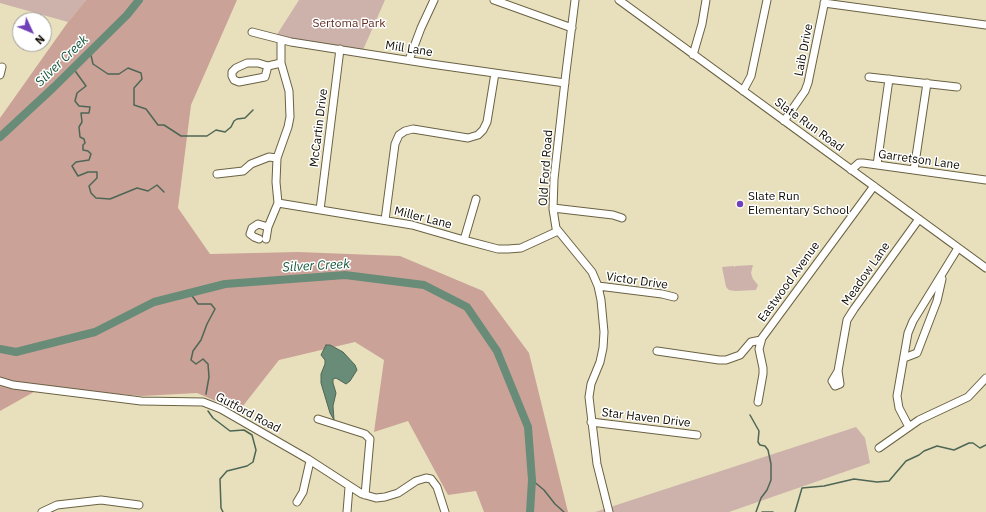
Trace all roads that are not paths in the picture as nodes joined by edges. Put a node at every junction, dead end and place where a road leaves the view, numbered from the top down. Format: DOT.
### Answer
graph roads {
  1 [pos="434,0"];
  2 [pos="494,0"];
  3 [pos="575,0"];
  4 [pos="619,0"];
  5 [pos="706,0"];
  6 [pos="767,0"];
  7 [pos="825,2"];
  8 [pos="986,25"];
  9 [pos="572,28"];
  10 [pos="252,32"];
  11 [pos="281,40"];
  12 [pos="340,49"];
  13 [pos="693,55"];
  14 [pos="409,60"];
  15 [pos="281,63"];
  16 [pos="268,66"];
  17 [pos="2,67"];
  18 [pos="495,73"];
  19 [pos="0,75"];
  20 [pos="868,77"];
  21 [pos="889,79"];
  22 [pos="565,83"];
  23 [pos="927,83"];
  24 [pos="957,87"];
  25 [pos="743,91"];
  26 [pos="784,121"];
  27 [pos="277,158"];
  28 [pos="877,164"];
  29 [pos="851,170"];
  30 [pos="914,170"];
  31 [pos="217,174"];
  32 [pos="986,180"];
  33 [pos="874,186"];
  34 [pos="476,199"];
  35 [pos="278,202"];
  36 [pos="553,208"];
  37 [pos="320,210"];
  38 [pos="622,218"];
  39 [pos="919,219"];
  40 [pos="385,220"];
  41 [pos="268,227"];
  42 [pos="558,231"];
  43 [pos="464,240"];
  44 [pos="958,248"];
  45 [pos="986,268"];
  46 [pos="943,273"];
  47 [pos="598,286"];
  48 [pos="674,297"];
  49 [pos="761,340"];
  50 [pos="657,351"];
  51 [pos="904,358"];
  52 [pos="838,371"];
  53 [pos="986,378"];
  54 [pos="0,381"];
  55 [pos="758,402"];
  56 [pos="318,419"];
  57 [pos="591,422"];
  58 [pos="909,427"];
  59 [pos="697,435"];
  60 [pos="879,448"];
  61 [pos="310,461"];
  62 [pos="349,487"];
  63 [pos="365,495"];
  64 [pos="297,502"];
  65 [pos="139,505"];
  66 [pos="42,512"];
  67 [pos="347,512"];
  68 [pos="445,512"];
  69 [pos="609,512"];
  1 -- 14 [label="street"];
  2 -- 9 [label="street"];
  3 -- 9 [label="street, Old Ford Road"];
  4 -- 13 [label="street, Slate Run Road"];
  5 -- 13 [label="street"];
  6 -- 25 [label="street"];
  7 -- 8 [label="street"];
  7 -- 26 [label="street, Laib Drive"];
  9 -- 22 [label="street, Old Ford Road"];
  10 -- 11 [label="street, Mill Lane"];
  11 -- 12 [label="street, Mill Lane"];
  11 -- 15 [label="street"];
  12 -- 14 [label="street, Mill Lane"];
  12 -- 37 [label="street, McCartin Drive"];
  13 -- 25 [label="street, Slate Run Road"];
  14 -- 18 [label="street, Mill Lane"];
  15 -- 16 [label="street"];
  15 -- 27 [label="street"];
  16 -- 16 [label="street"];
  17 -- 19 [label="street"];
  18 -- 22 [label="street, Mill Lane"];
  18 -- 40 [label="street"];
  20 -- 21 [label="street"];
  21 -- 23 [label="street"];
  21 -- 28 [label="street"];
  22 -- 36 [label="street, Old Ford Road"];
  23 -- 24 [label="street"];
  23 -- 30 [label="street"];
  25 -- 26 [label="street, Slate Run Road"];
  26 -- 29 [label="street, Slate Run Road"];
  27 -- 31 [label="street"];
  27 -- 35 [label="street"];
  28 -- 29 [label="street, Garretson Lane"];
  28 -- 30 [label="street, Garretson Lane"];
  29 -- 33 [label="street, Slate Run Road"];
  30 -- 32 [label="street, Garretson Lane"];
  33 -- 39 [label="street, Slate Run Road"];
  33 -- 49 [label="street, Eastwood Avenue"];
  34 -- 43 [label="street"];
  35 -- 37 [label="street, Miller Lane"];
  35 -- 41 [label="street"];
  36 -- 38 [label="street"];
  36 -- 42 [label="street, Old Ford Road"];
  37 -- 40 [label="street, Miller Lane"];
  39 -- 44 [label="street, Slate Run Road"];
  39 -- 52 [label="street, Meadow Lane"];
  40 -- 43 [label="street, Miller Lane"];
  41 -- 41 [label="street"];
  42 -- 43 [label="street, Miller Lane"];
  42 -- 47 [label="street, Old Ford Road"];
  44 -- 45 [label="street, Slate Run Road"];
  44 -- 46 [label="street"];
  46 -- 51 [label="street"];
  46 -- 51 [label="street"];
  47 -- 48 [label="street, Victor Drive"];
  47 -- 57 [label="street, Old Ford Road"];
  49 -- 50 [label="street"];
  49 -- 55 [label="street, Eastwood Avenue"];
  51 -- 58 [label="street"];
  53 -- 58 [label="street"];
  54 -- 61 [label="street, Gutford Road"];
  56 -- 63 [label="street"];
  57 -- 59 [label="street, Star Haven Drive"];
  57 -- 69 [label="street, Old Ford Road"];
  58 -- 60 [label="street"];
  61 -- 62 [label="street, Gutford Road"];
  61 -- 64 [label="street"];
  62 -- 63 [label="street, Gutford Road"];
  62 -- 67 [label="street"];
  63 -- 68 [label="street, Gutford Road"];
  65 -- 66 [label="street"];
}
